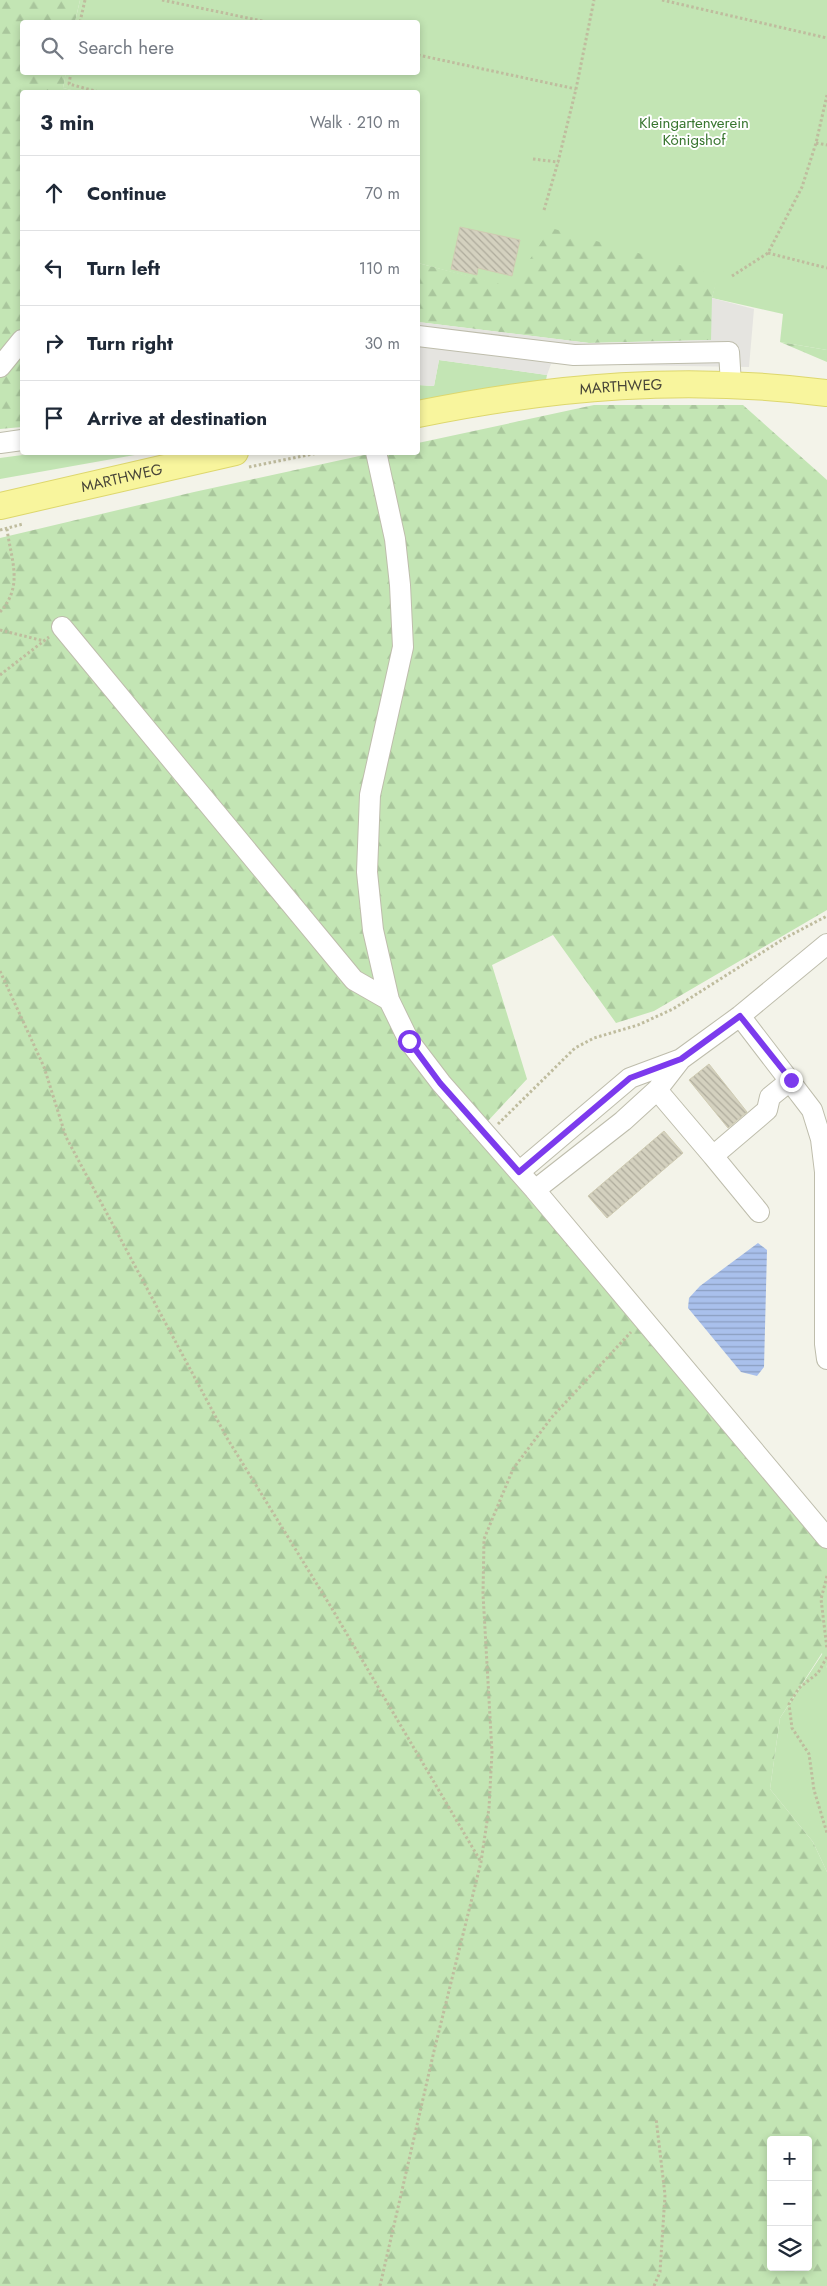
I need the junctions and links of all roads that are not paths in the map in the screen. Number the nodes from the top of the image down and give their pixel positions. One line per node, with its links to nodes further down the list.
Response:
1 (420, 336): 4 (street)
2 (20, 342): 3 (street)
3 (0, 367)
4 (731, 384): 5 (main road, MARTHWEG); 6 (main road, MARTHWEG)
5 (827, 393)
6 (420, 414)
7 (20, 440): 8 (street)
8 (0, 443)
9 (222, 455): 11 (main road, MARTHWEG)
10 (377, 455): 14 (street)
11 (2, 504)
12 (62, 627): 14 (street)
13 (827, 944): 15 (street)
14 (389, 1000): 20 (street)
15 (740, 1016): 16 (street); 17 (street)
16 (681, 1059): 18 (street); 20 (street)
17 (791, 1080): 19 (street); 23 (street)
18 (657, 1090): 19 (street); 21 (street)
19 (713, 1156): 22 (street)
20 (519, 1172): 21 (street)
21 (535, 1190): 24 (street)
22 (759, 1212)
23 (827, 1360)
24 (827, 1538)

